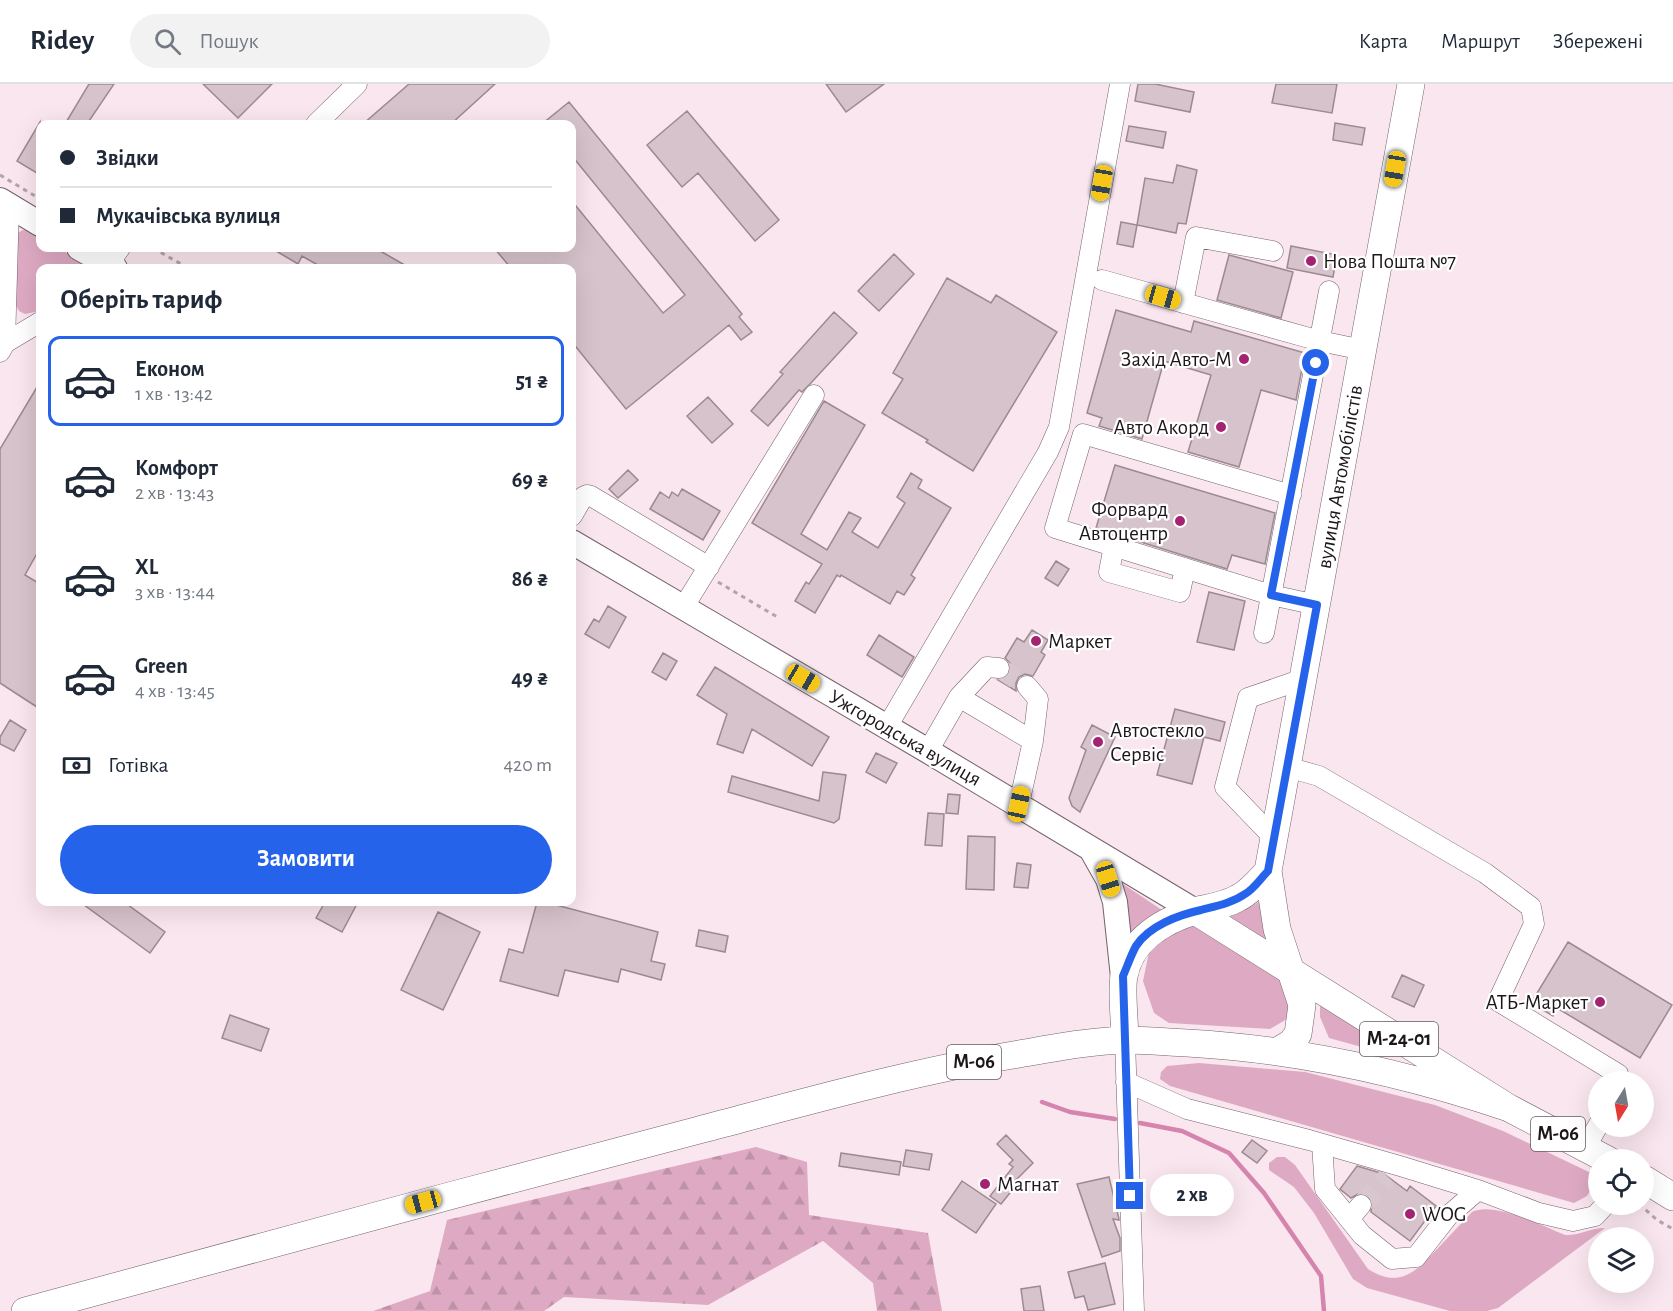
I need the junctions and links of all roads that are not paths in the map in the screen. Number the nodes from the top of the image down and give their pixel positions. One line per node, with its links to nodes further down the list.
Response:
1 (357, 84): 4 (street)
2 (1120, 84): 30 (street)
3 (1410, 84): 16 (highway, вулиця Автомобілістів)
4 (320, 120)
5 (5, 203): 6 (main road); 15 (street)
6 (36, 222)
7 (1273, 251): 12 (street)
8 (91, 252): 9 (main road)
9 (114, 260)
10 (1102, 280): 12 (street)
11 (1329, 291): 14 (street)
12 (1183, 303): 14 (street)
13 (36, 325): 15 (street)
14 (1320, 341): 16 (street); 18 (street)
15 (2, 347)
16 (1363, 350): 23 (highway, вулиця Автомобілістів)
17 (814, 396): 21 (street)
18 (1291, 495): 22 (street); 22 (street)
19 (576, 509): 21 (street)
20 (576, 544): 24 (main road, Ужгородська вулиця)
21 (709, 567): 24 (street)
22 (1271, 595): 23 (street); 25 (street)
23 (1317, 605): 27 (highway, вулиця Автомобілістів)
24 (683, 608): 30 (main road, Ужгородська вулиця)
25 (1264, 633)
26 (999, 668): 29 (street)
27 (1304, 679): 33 (highway, вулиця Автомобілістів); 35 (street)
28 (1027, 686): 31 (street)
29 (959, 697): 31 (street); 32 (street)
30 (887, 727): 32 (main road, Ужгородська вулиця)
31 (1033, 741): 34 (street)
32 (928, 750): 34 (main road, Ужгородська вулиця)
33 (1287, 767): 35 (highway, вулиця Автомобілістів); 43 (street)
34 (1019, 804): 36 (main road, Ужгородська вулиця)
35 (1274, 838): 37 (highway, вулиця Автомобілістів)
36 (1090, 846): 38 (main road, Ужгородська вулиця); 40 (main road)
37 (1268, 871): 38 (highway); 39 (highway, вулиця Автомобілістів)
38 (1195, 911): 39 (highway); 40 (highway)
39 (1289, 969): 42 (highway, вулиця Автомобілістів); 45 (highway, М-24-01)
40 (1123, 976): 41 (highway)
41 (1125, 1040): 42 (highway, М-06); 44 (street); 52 (highway, М-06)
42 (1278, 1051): 45 (highway, М-06)
43 (1613, 1071)
44 (1126, 1082): 46 (street); 53 (street)
45 (1509, 1108): 47 (highway, М-06)
46 (1322, 1144): 49 (street); 49 (street)
47 (1588, 1150)
48 (1654, 1185): 50 (highway)
49 (1479, 1190): 51 (street)
50 (1673, 1197)
51 (1596, 1215)
52 (25, 1311)
53 (1134, 1311)

